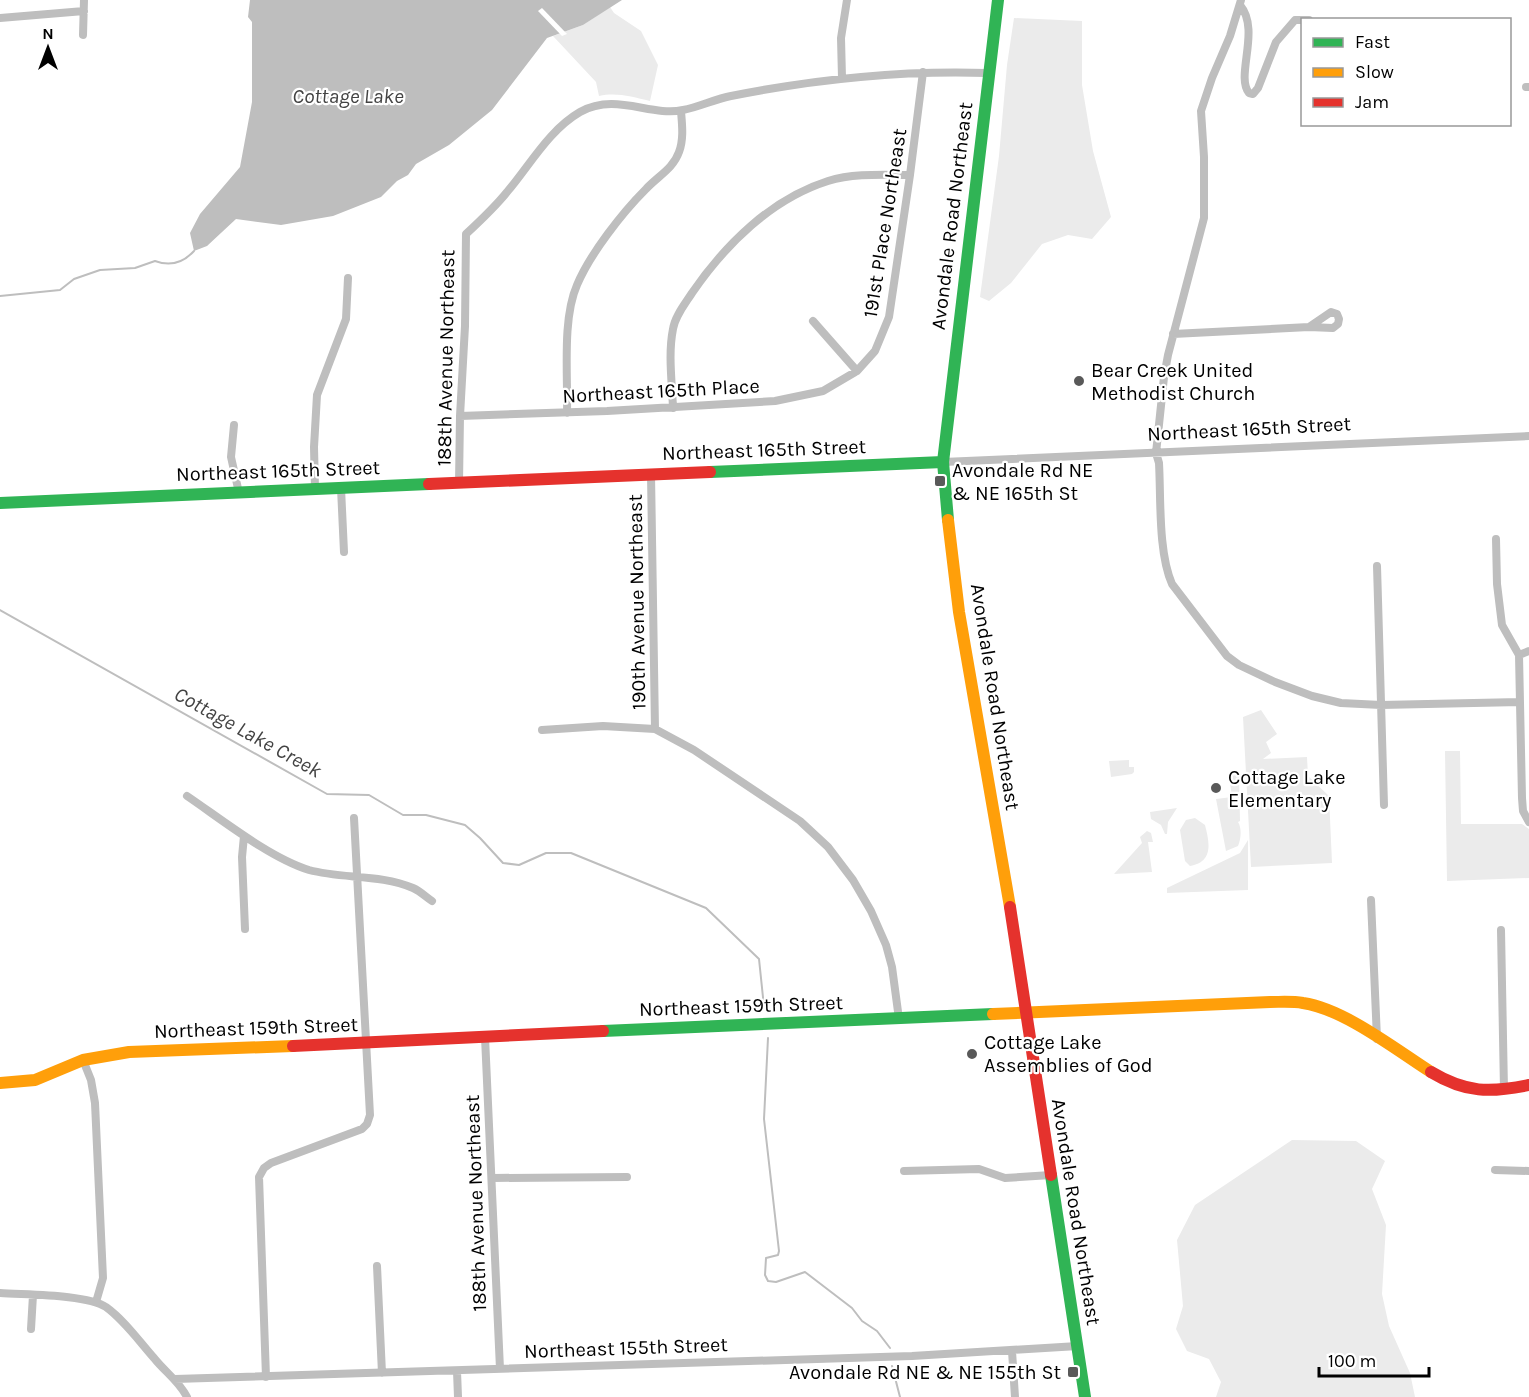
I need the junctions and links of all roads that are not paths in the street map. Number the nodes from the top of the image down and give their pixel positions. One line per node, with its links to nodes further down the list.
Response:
1 (84, 0): 5 (street)
2 (847, 0): 11 (street)
3 (998, 0): 10 (street, Avondale Road Northeast)
4 (1241, 3): 7 (street); 17 (street)
5 (84, 11): 6 (street); 8 (street)
6 (0, 18)
7 (1301, 20)
8 (83, 35)
9 (923, 72): 10 (street); 11 (street); 13 (street, 191st Place Northeast)
10 (988, 73): 25 (street, Avondale Road Northeast)
11 (842, 78): 12 (street)
12 (681, 111): 20 (street); 21 (street, 188th Avenue Northeast)
13 (910, 175): 18 (street, 191st Place Northeast); 19 (street)
14 (348, 278): 29 (street)
15 (813, 321): 18 (street)
16 (1309, 327): 17 (street)
17 (1173, 334): 24 (street)
18 (857, 371): 19 (street, Northeast 165th Place)
19 (673, 408): 20 (street, Northeast 165th Place)
20 (567, 413): 21 (street, Northeast 165th Place)
21 (460, 416): 27 (street, 188th Avenue Northeast)
22 (234, 424): 30 (street)
23 (1529, 436): 24 (street, Northeast 165th Street)
24 (1156, 453): 25 (street, Northeast 165th Street); 38 (street)
25 (943, 462): 26 (street, Northeast 165th Street); 51 (street, Avondale Road Northeast)
26 (651, 474): 27 (street, Northeast 165th Street); 39 (street, 190th Avenue Northeast)
27 (459, 483): 28 (street, Northeast 165th Street)
28 (341, 488): 29 (street, Northeast 165th Street); 33 (street)
29 (315, 489): 30 (street, Northeast 165th Street)
30 (239, 492): 31 (street, Northeast 165th Street)
31 (0, 502)
32 (1496, 539): 36 (street)
33 (344, 552)
34 (1377, 566): 38 (street)
35 (1529, 651): 36 (street)
36 (1519, 655): 37 (street)
37 (1520, 702): 38 (street); 44 (street)
38 (1381, 705): 42 (street)
39 (655, 729): 40 (street); 52 (street)
40 (542, 730)
41 (187, 796): 45 (street)
42 (1384, 805)
43 (354, 818): 46 (street)
44 (1529, 822)
45 (244, 836): 46 (street); 49 (street)
46 (357, 876): 48 (street); 55 (street)
47 (1371, 900): 54 (street)
48 (432, 901)
49 (245, 929)
50 (1501, 930): 59 (street)
51 (1027, 1013): 52 (street, Northeast 159th Street); 54 (street, Northeast 159th Street); 63 (street, Avondale Road Northeast)
52 (899, 1019): 53 (street, Northeast 159th Street)
53 (485, 1036): 55 (street, Northeast 159th Street); 65 (street, 188th Avenue Northeast)
54 (1377, 1039): 59 (street, Northeast 159th Street)
55 (366, 1043): 56 (street, Northeast 159th Street); 76 (street)
56 (83, 1060): 57 (street, Northeast 159th Street); 69 (street)
57 (0, 1083)
58 (1529, 1085): 59 (street)
59 (1503, 1090)
60 (1495, 1170): 62 (street)
61 (904, 1171): 63 (street)
62 (1529, 1171)
63 (1051, 1175): 71 (street, Avondale Road Northeast)
64 (627, 1177): 65 (street)
65 (493, 1178): 73 (street, 188th Avenue Northeast)
66 (377, 1266): 75 (street)
67 (0, 1293): 68 (street)
68 (33, 1295): 69 (street); 70 (street)
69 (100, 1304): 77 (street)
70 (31, 1329)
71 (1078, 1346): 72 (street, Northeast 155th Street); 81 (street, Avondale Road Northeast)
72 (1012, 1351): 73 (street, Northeast 155th Street); 80 (street)
73 (500, 1369): 74 (street, Northeast 155th Street)
74 (457, 1371): 75 (street, Northeast 155th Street); 79 (street)
75 (382, 1373): 76 (street, Northeast 155th Street)
76 (266, 1377): 77 (street, Northeast 155th Street)
77 (175, 1379): 78 (street)
78 (187, 1397)
79 (458, 1397)
80 (1015, 1397)
81 (1085, 1397)

